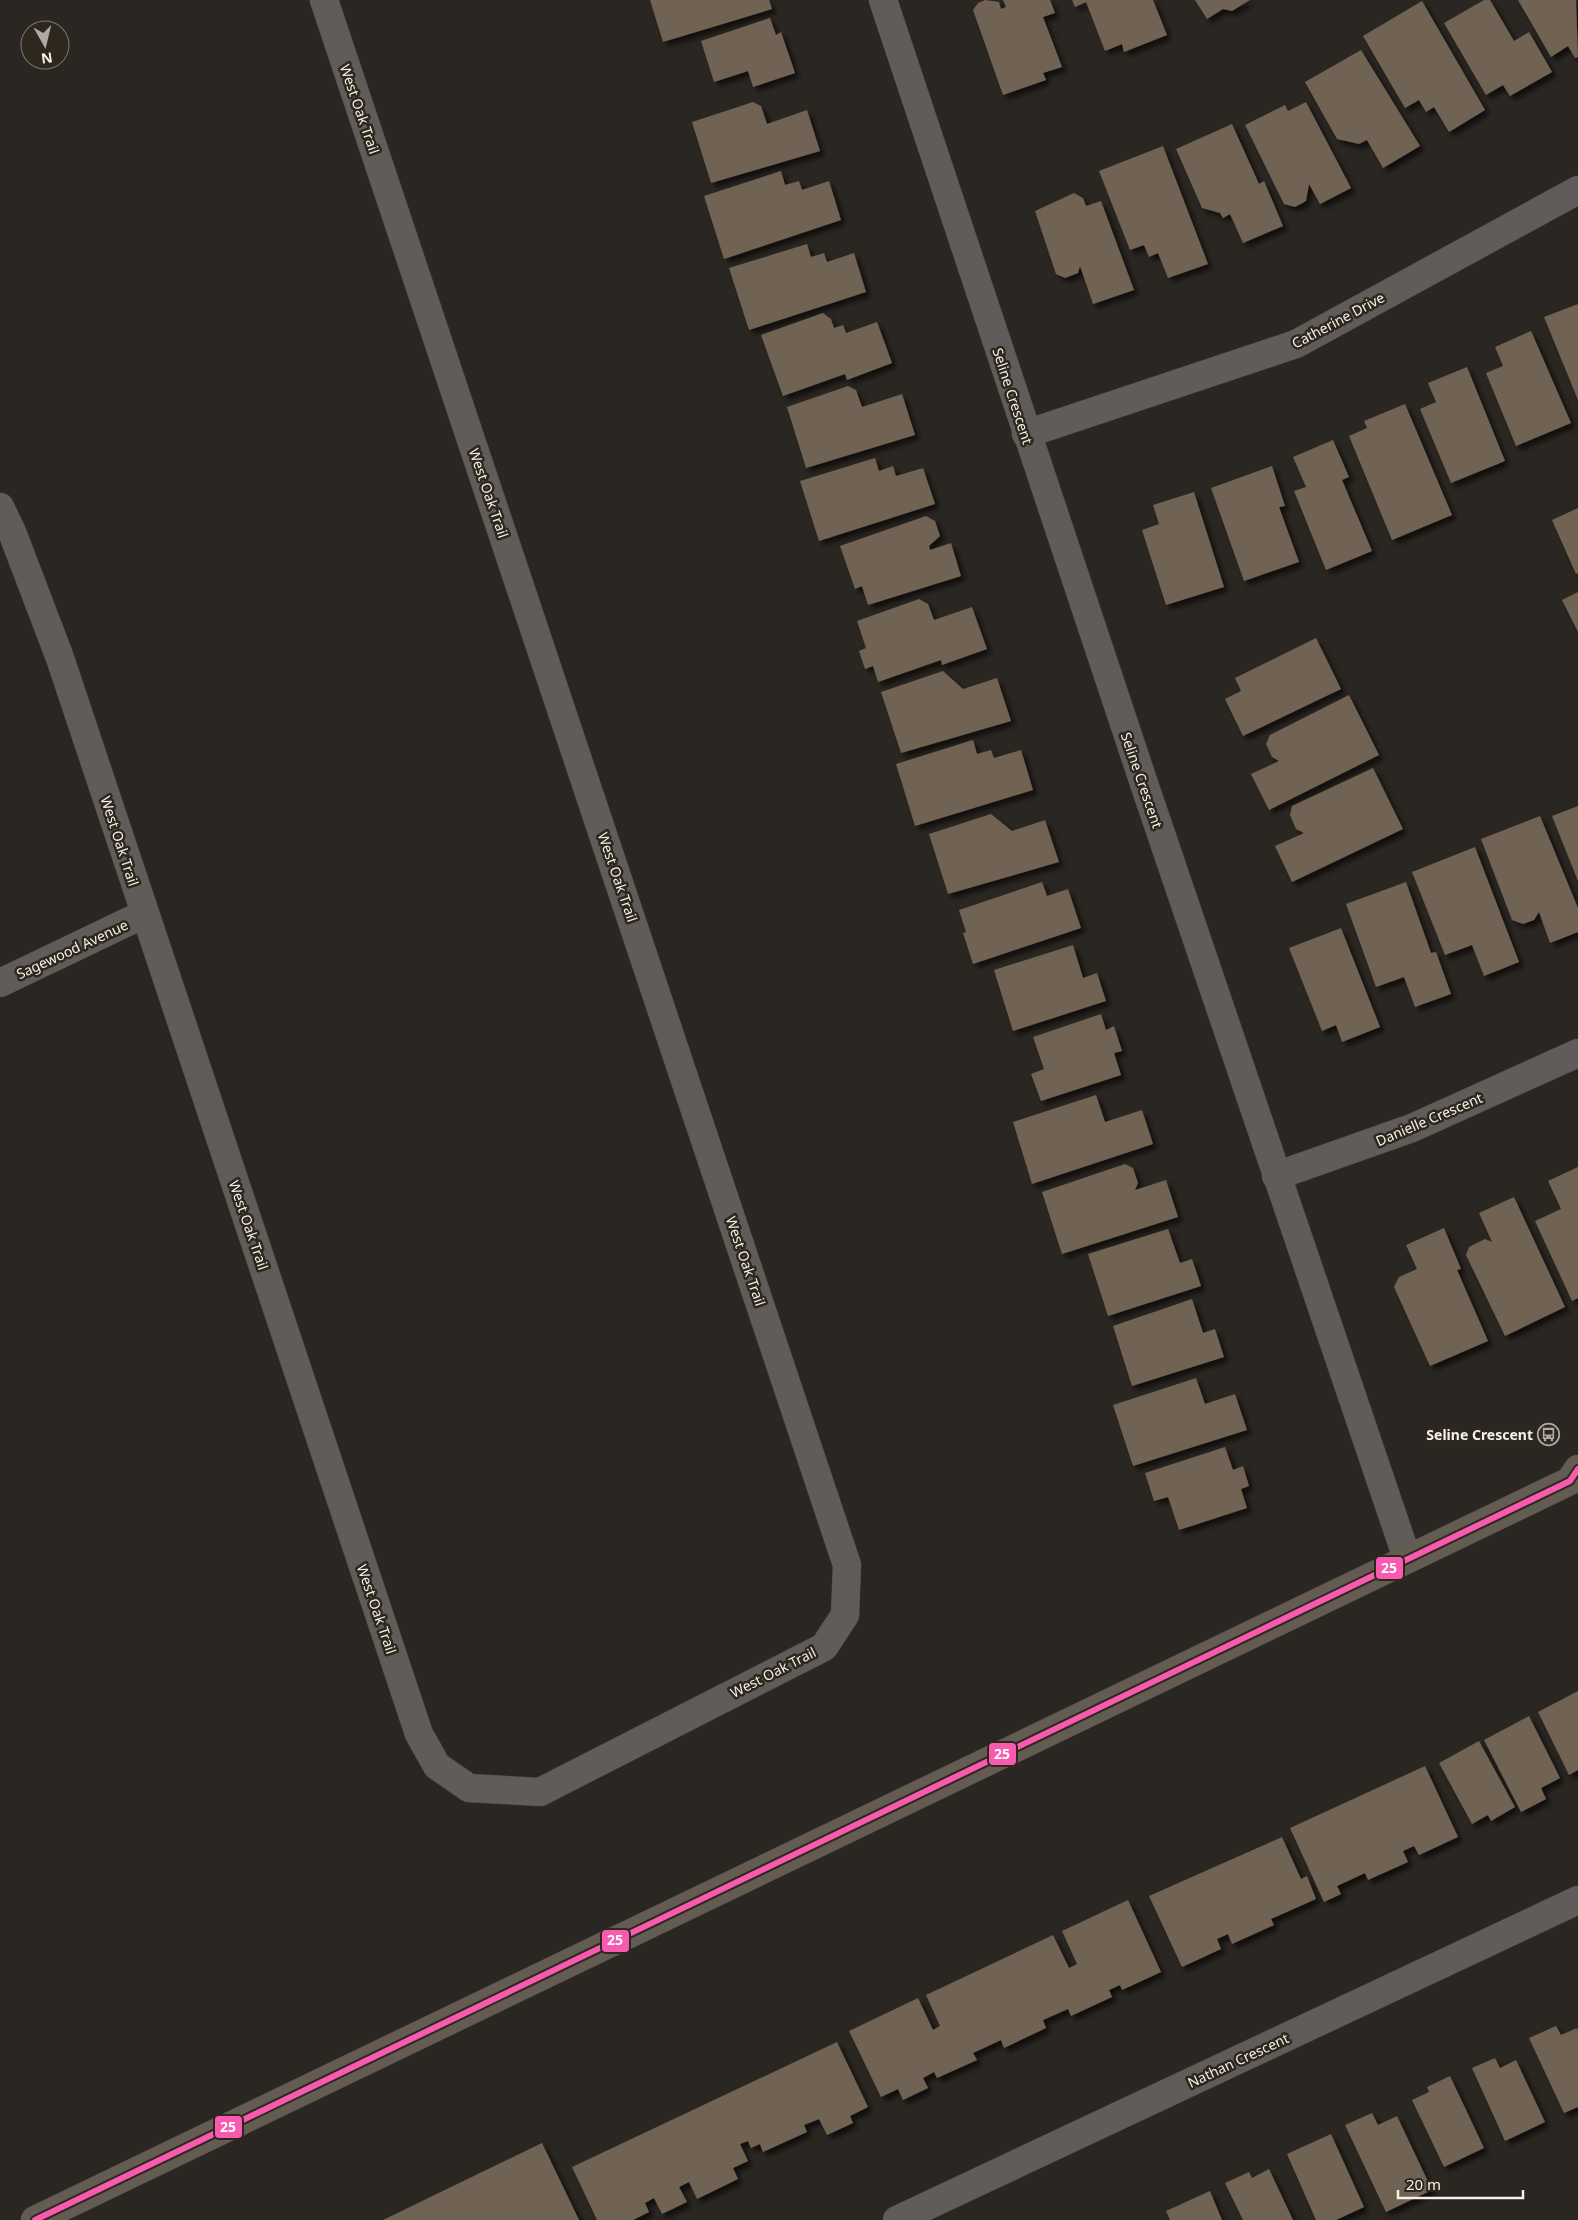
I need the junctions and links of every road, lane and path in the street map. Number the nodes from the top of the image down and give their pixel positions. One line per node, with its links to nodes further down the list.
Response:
1 (324, 0): 6 (street, West Oak Trail)
2 (883, 0): 4 (street, Seline Crescent)
3 (1578, 190): 4 (street, Catherine Drive)
4 (1026, 434): 9 (street, Seline Crescent)
5 (0, 507): 6 (street, West Oak Trail)
6 (144, 914): 7 (street, Sagewood Avenue)
7 (0, 983)
8 (1578, 1053): 9 (street, Danielle Crescent)
9 (1276, 1176): 11 (street, Seline Crescent)
10 (1575, 1477): 11 (main road)
11 (1408, 1558): 13 (main road)
12 (1578, 1900): 14 (street, Nathan Crescent)
13 (35, 2220)
14 (897, 2220)

